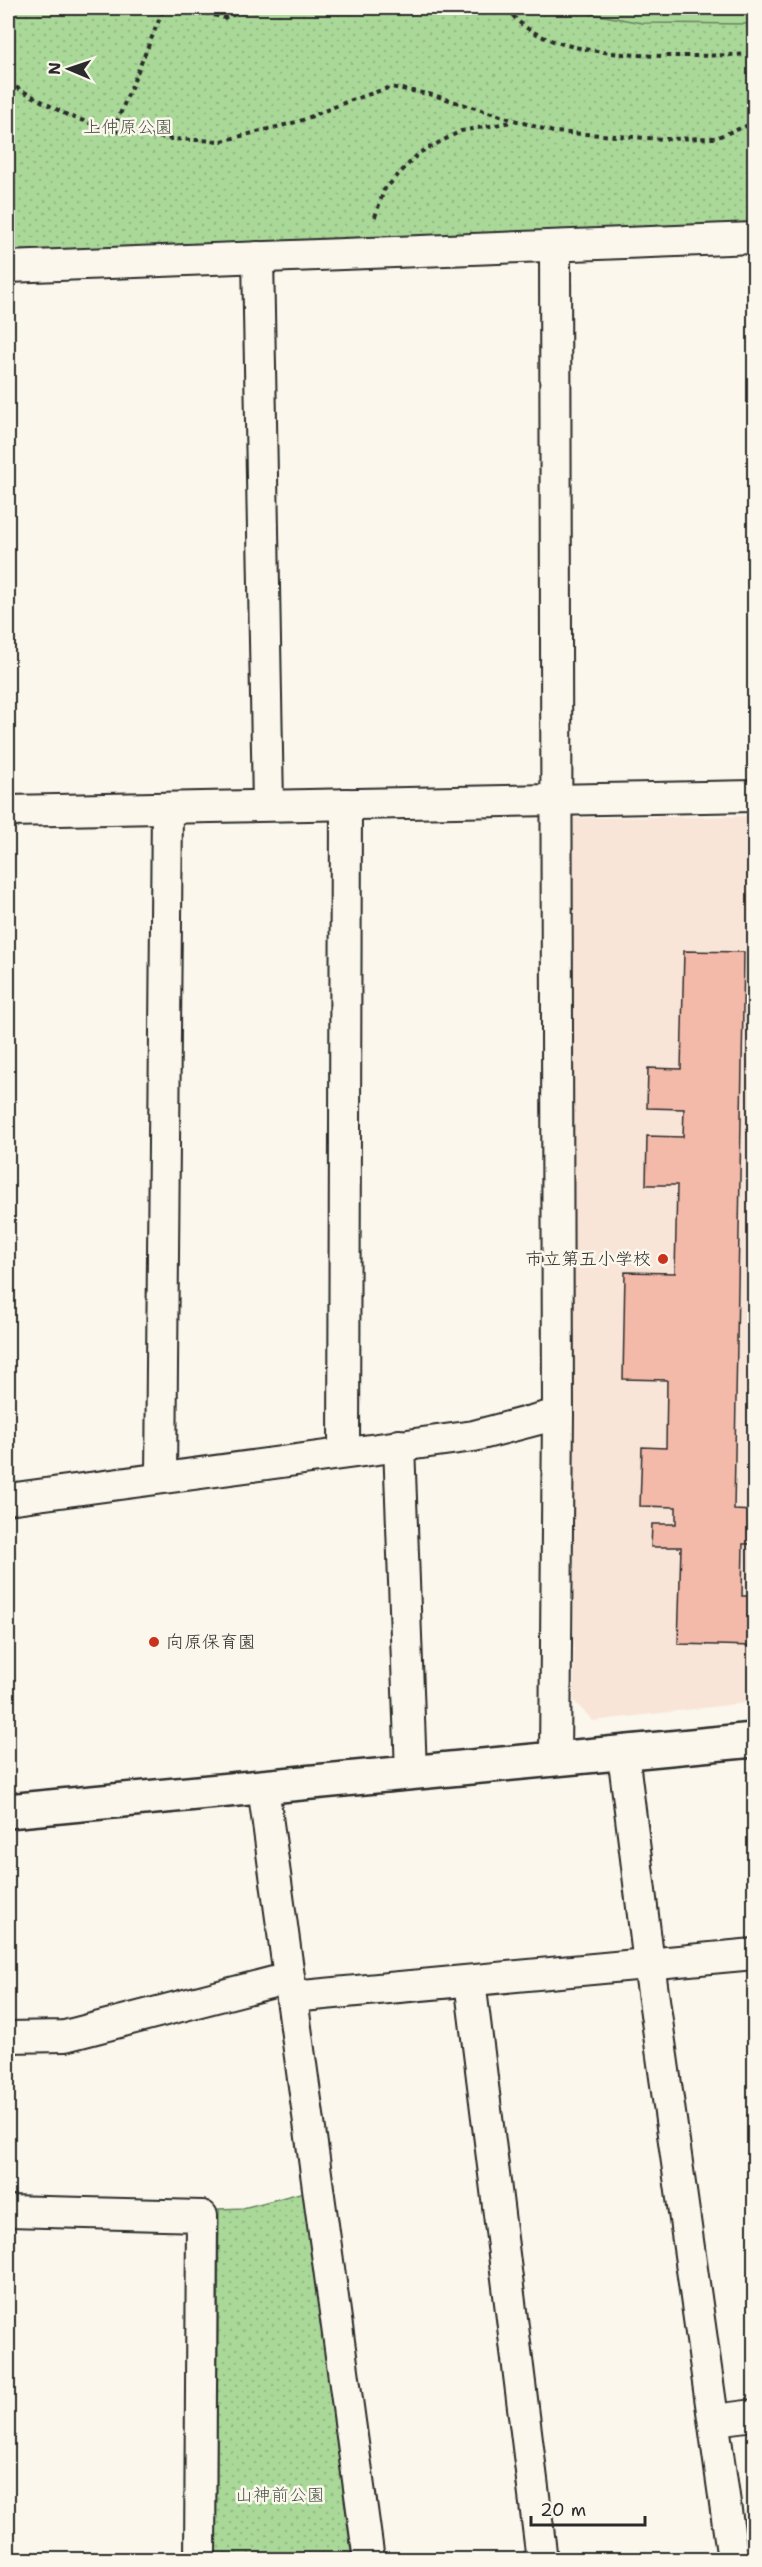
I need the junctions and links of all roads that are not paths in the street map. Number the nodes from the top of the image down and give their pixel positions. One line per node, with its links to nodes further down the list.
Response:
1 (754, 238): 2 (street)
2 (555, 246): 3 (street); 6 (street)
3 (258, 257): 4 (street); 8 (street)
4 (8, 267)
5 (754, 796): 6 (street)
6 (556, 800): 7 (street); 11 (street)
7 (346, 804): 8 (street); 13 (street)
8 (268, 805): 9 (street)
9 (167, 808): 10 (street); 14 (street)
10 (8, 811)
11 (558, 1414): 12 (street); 18 (street)
12 (399, 1445): 13 (street); 19 (street)
13 (344, 1452): 14 (street)
14 (160, 1477): 15 (street)
15 (8, 1499)
16 (754, 1740): 17 (street)
17 (623, 1753): 18 (street); 23 (street)
18 (555, 1758): 19 (street)
19 (411, 1772): 20 (street)
20 (263, 1787): 21 (street); 25 (street)
21 (8, 1811)
22 (754, 1954): 23 (street)
23 (649, 1964): 24 (street); 29 (street)
24 (470, 1981): 25 (street); 32 (street)
25 (290, 1988): 26 (street); 31 (street)
26 (8, 2037)
27 (8, 2211): 30 (street)
28 (754, 2415): 29 (street)
29 (715, 2420): 33 (street)
30 (200, 2559)
31 (369, 2559)
32 (542, 2559)
33 (733, 2559)

